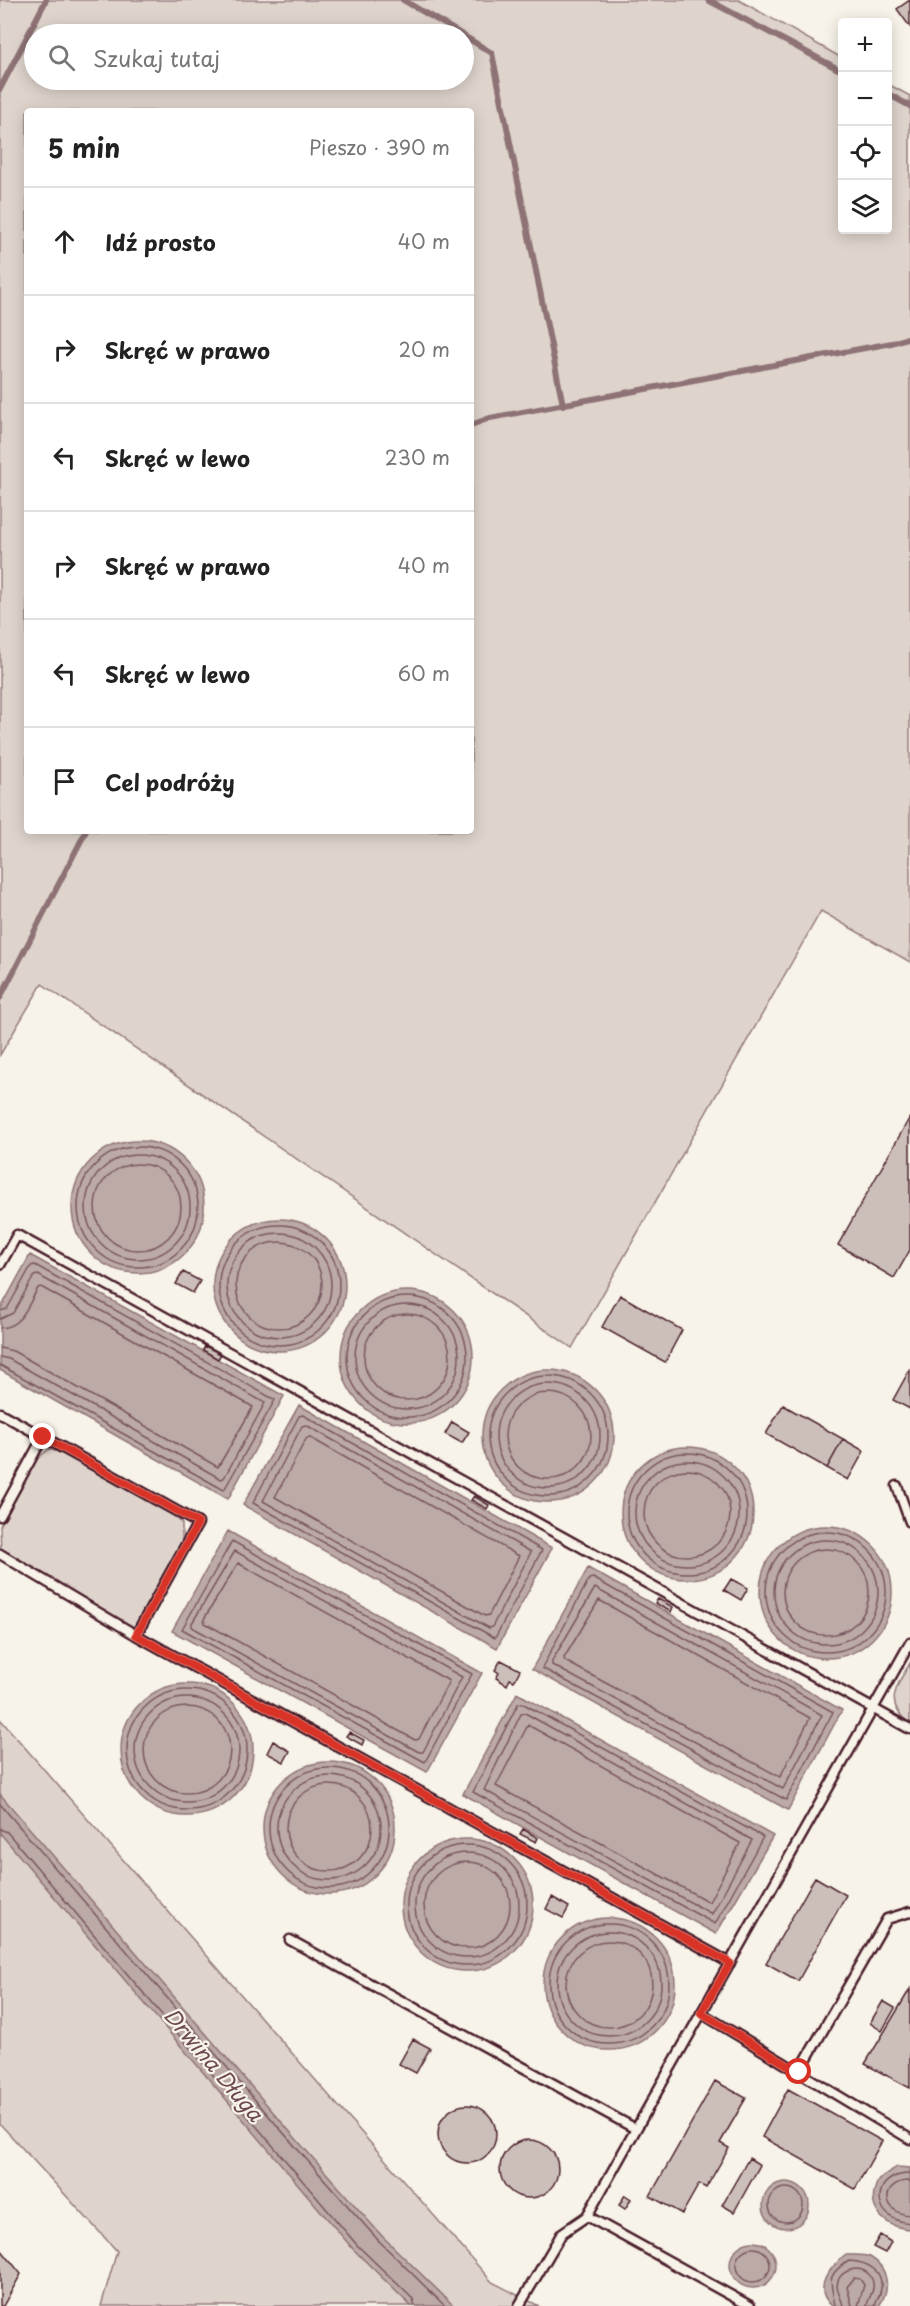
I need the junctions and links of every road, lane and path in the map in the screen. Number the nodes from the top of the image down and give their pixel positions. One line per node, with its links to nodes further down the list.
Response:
1 (0, 1265): 10 (lane)
2 (0, 1413): 3 (lane)
3 (43, 1437): 5 (lane); 8 (lane)
4 (897, 1486): 6 (lane)
5 (0, 1516)
6 (910, 1522)
7 (0, 1554): 8 (lane)
8 (136, 1635): 14 (lane)
9 (910, 1643): 10 (lane)
10 (873, 1709): 11 (lane); 14 (lane)
11 (910, 1729)
12 (910, 1912): 16 (lane)
13 (290, 1940): 17 (lane)
14 (730, 1963): 15 (lane)
15 (701, 2013): 16 (lane); 17 (lane)
16 (799, 2072): 18 (lane)
17 (636, 2129): 19 (lane)
18 (910, 2139)
19 (587, 2216): 20 (lane); 21 (lane)
20 (519, 2306)
21 (750, 2306)

